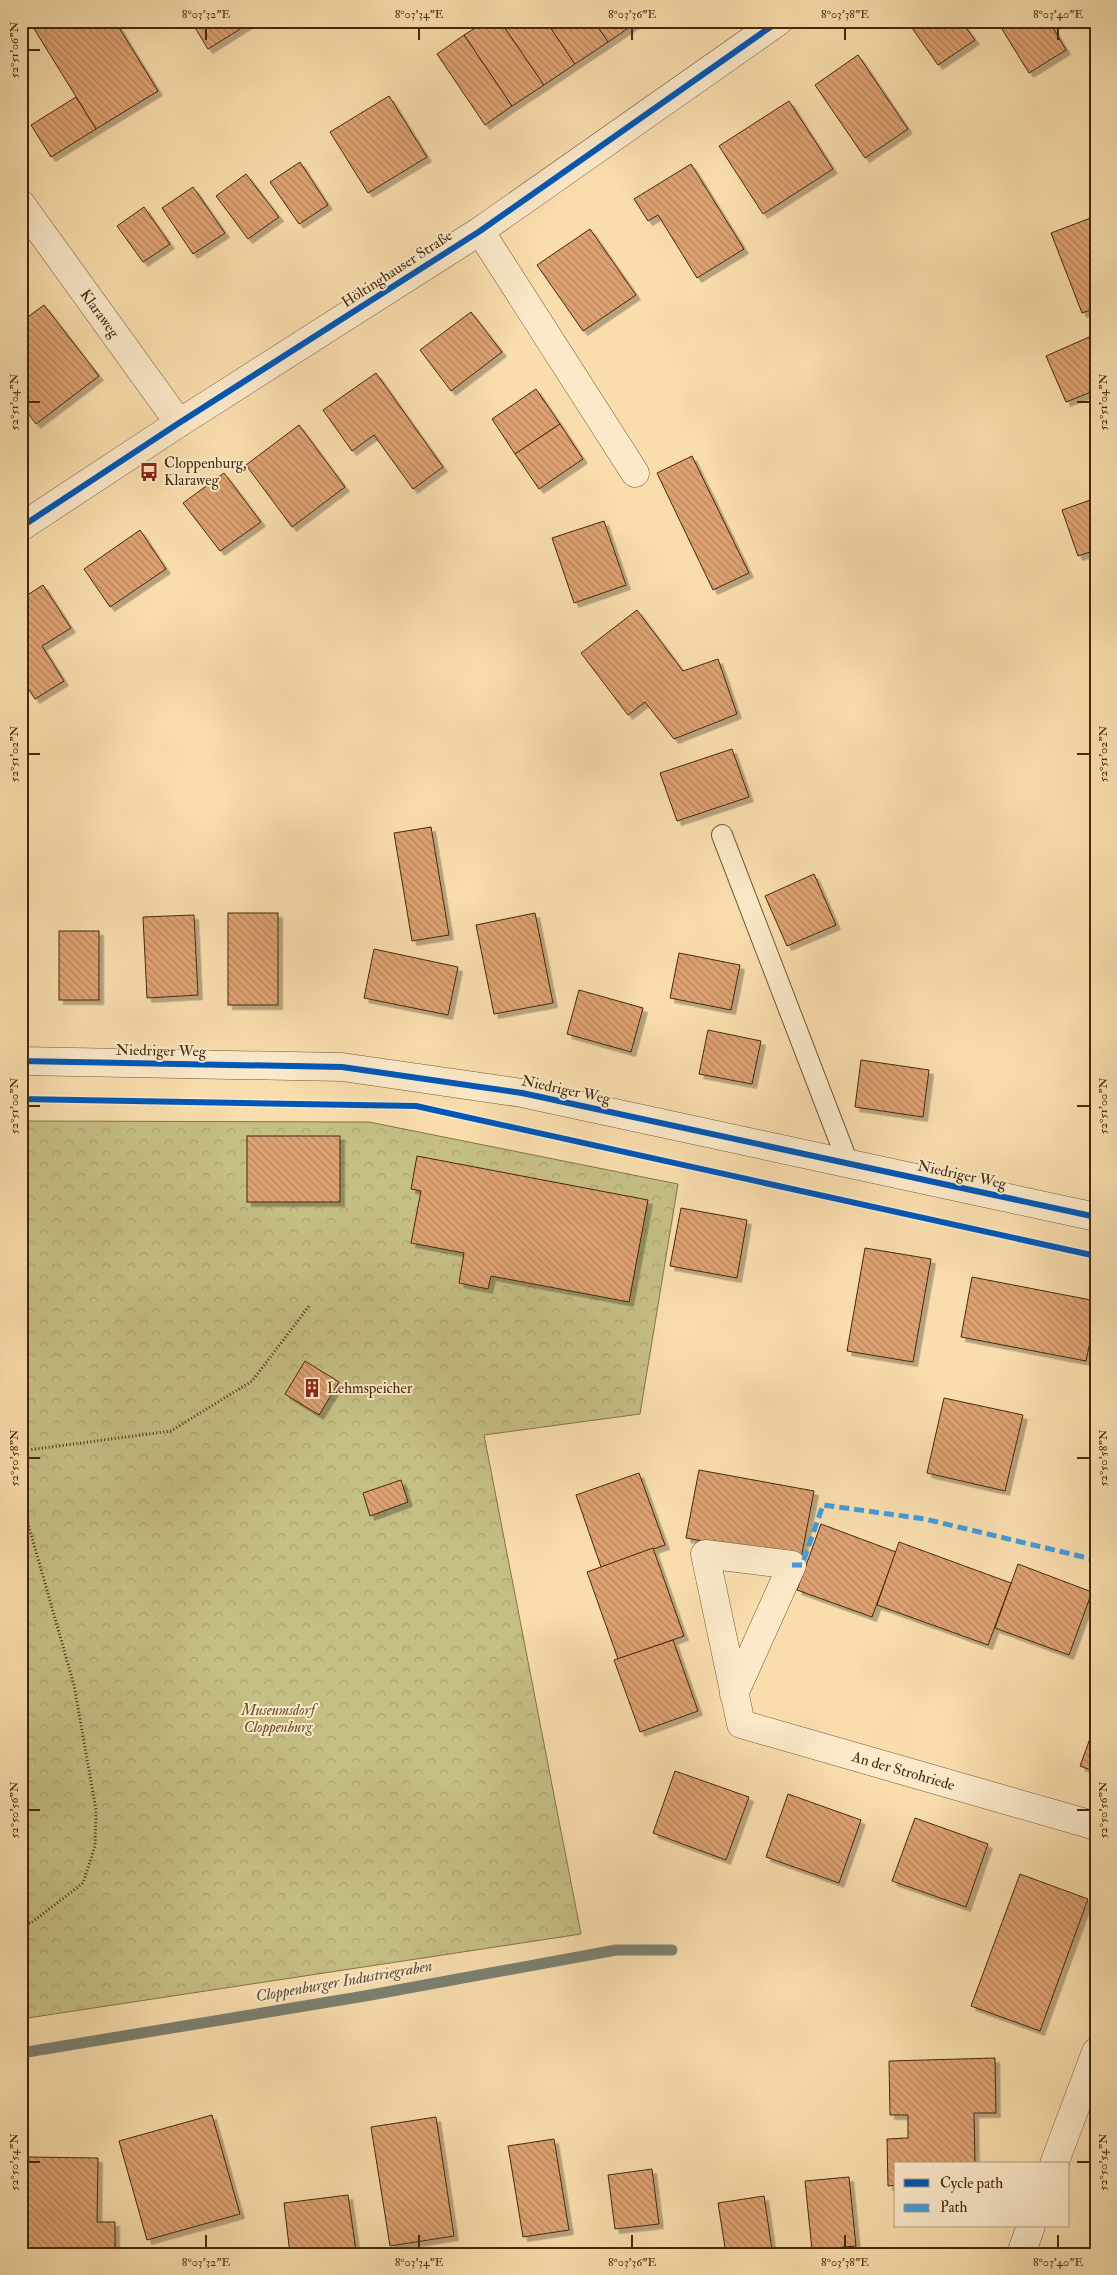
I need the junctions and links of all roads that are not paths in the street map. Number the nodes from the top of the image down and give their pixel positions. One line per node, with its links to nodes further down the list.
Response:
1 (779, 21): 3 (street, Höltinghauser Straße)
2 (21, 204): 4 (street, Klaraweg)
3 (480, 231): 4 (street, Höltinghauser Straße); 5 (street)
4 (179, 423): 6 (street, Höltinghauser Straße)
5 (635, 473)
6 (21, 527)
7 (722, 835): 9 (lane)
8 (21, 1061): 9 (street, Niedriger Weg)
9 (848, 1163): 10 (street, Niedriger Weg)
10 (1096, 1217)
11 (734, 1694): 11 (street, An der Strohriede); 12 (street, An der Strohriede)
12 (1096, 1826)
13 (1096, 2052): 14 (street)
14 (1055, 2162)
15 (1030, 2228): 16 (street)
16 (1021, 2254)

